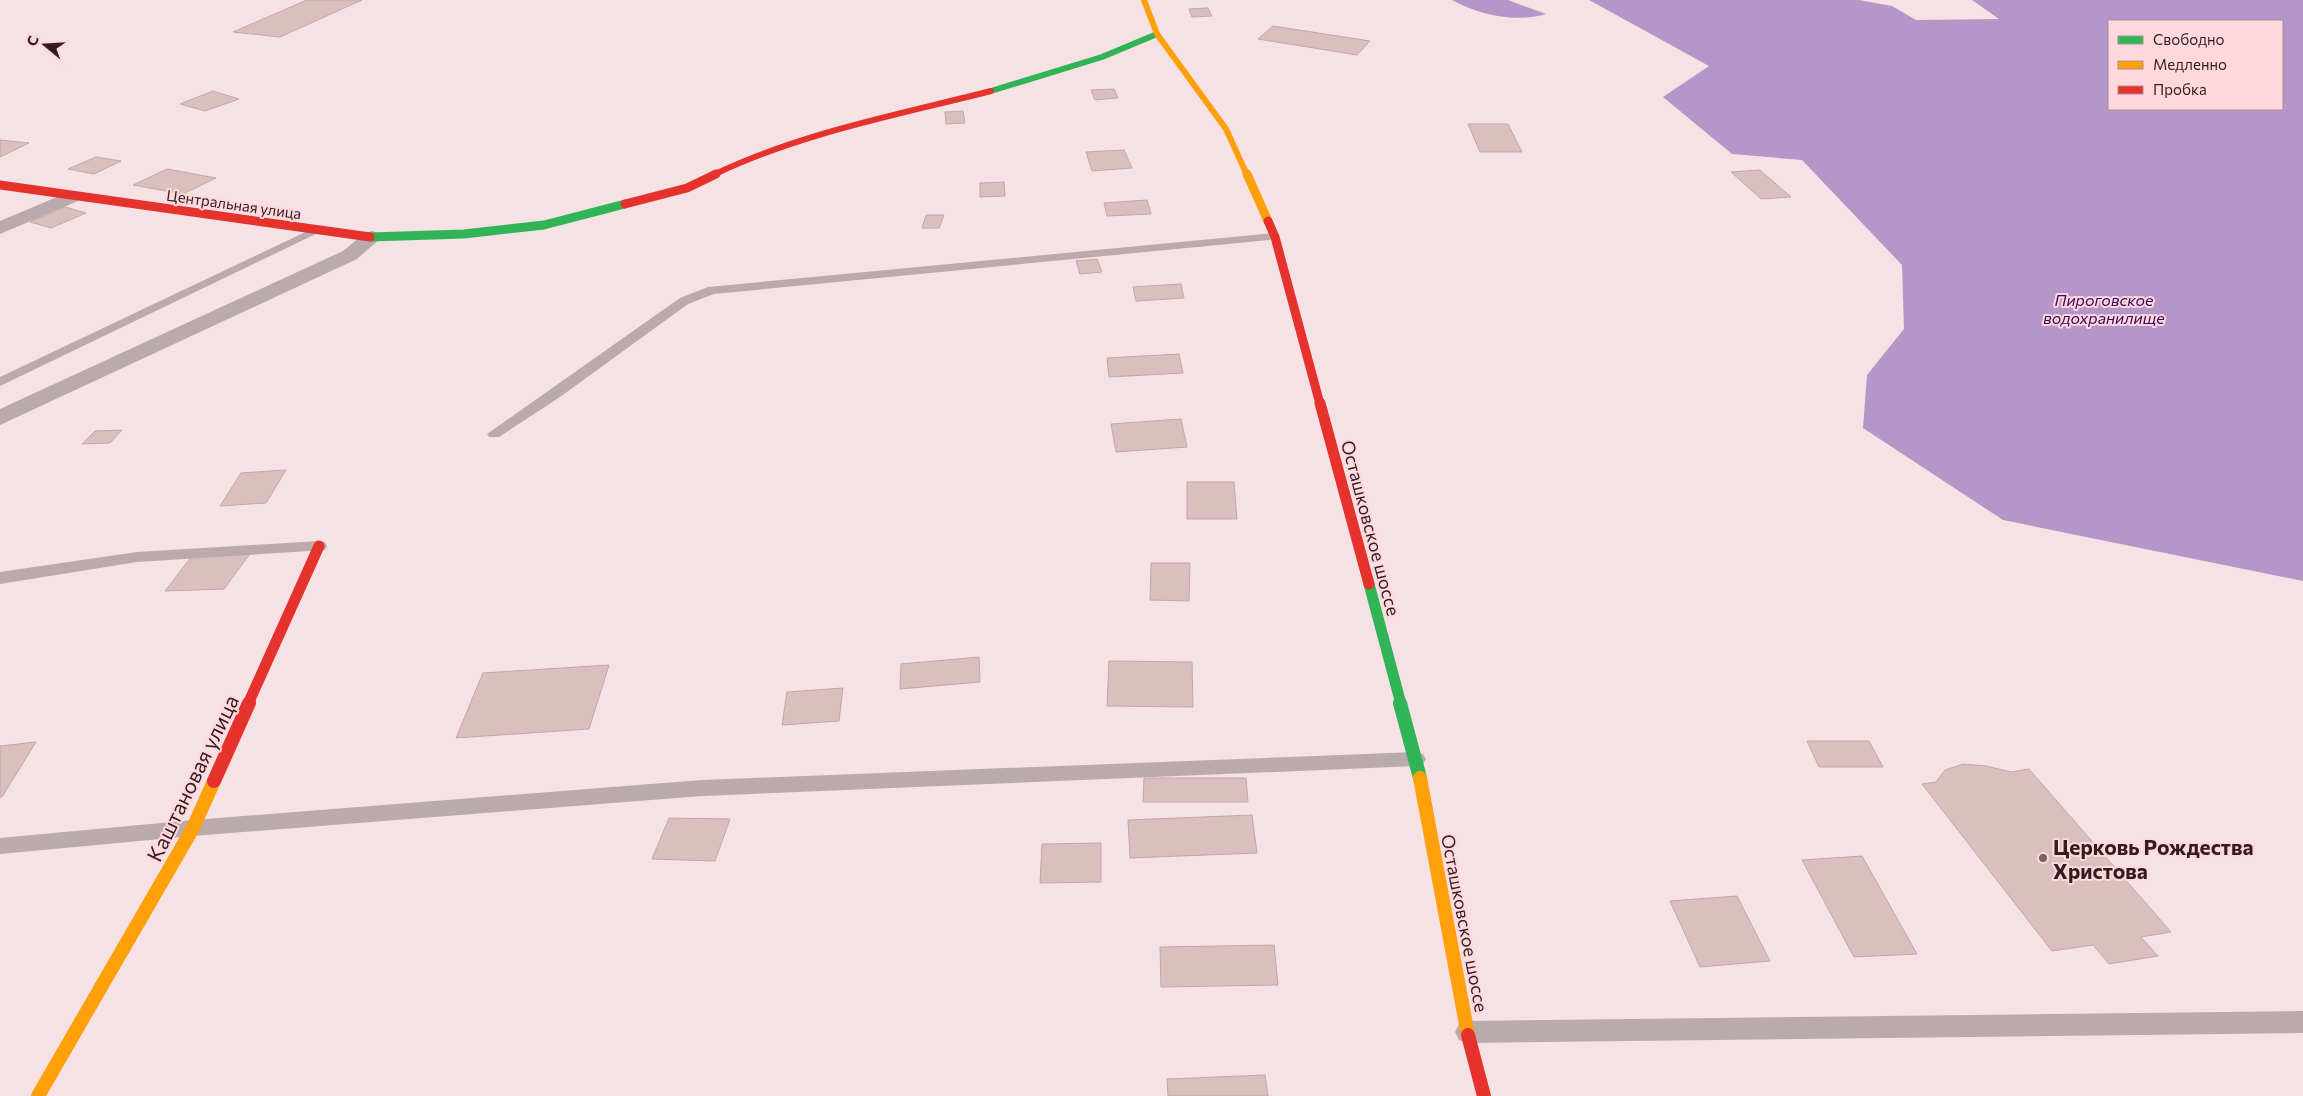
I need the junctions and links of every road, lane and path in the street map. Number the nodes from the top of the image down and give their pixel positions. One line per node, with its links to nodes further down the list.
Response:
1 (1144, 0): 2 (street, Осташковское шоссе)
2 (1157, 34): 7 (street, Центральная улица); 8 (street, Осташковское шоссе)
3 (0, 186): 4 (street, Центральная улица)
4 (72, 197): 5 (street); 6 (street, Центральная улица)
5 (0, 228)
6 (316, 230): 7 (street, Центральная улица); 9 (lane)
7 (372, 237): 10 (street)
8 (1275, 237): 11 (lane); 14 (street, Осташковское шоссе)
9 (0, 382)
10 (0, 418)
11 (494, 434)
12 (319, 546): 13 (lane); 15 (street, Каштановая улица)
13 (0, 578)
14 (1416, 758): 15 (lane); 18 (street, Осташковское шоссе)
15 (193, 828): 16 (lane); 19 (street, Каштановая улица)
16 (0, 846)
17 (2303, 1022): 18 (lane)
18 (1467, 1032): 20 (street, Осташковское шоссе)
19 (38, 1096)
20 (1484, 1096)

